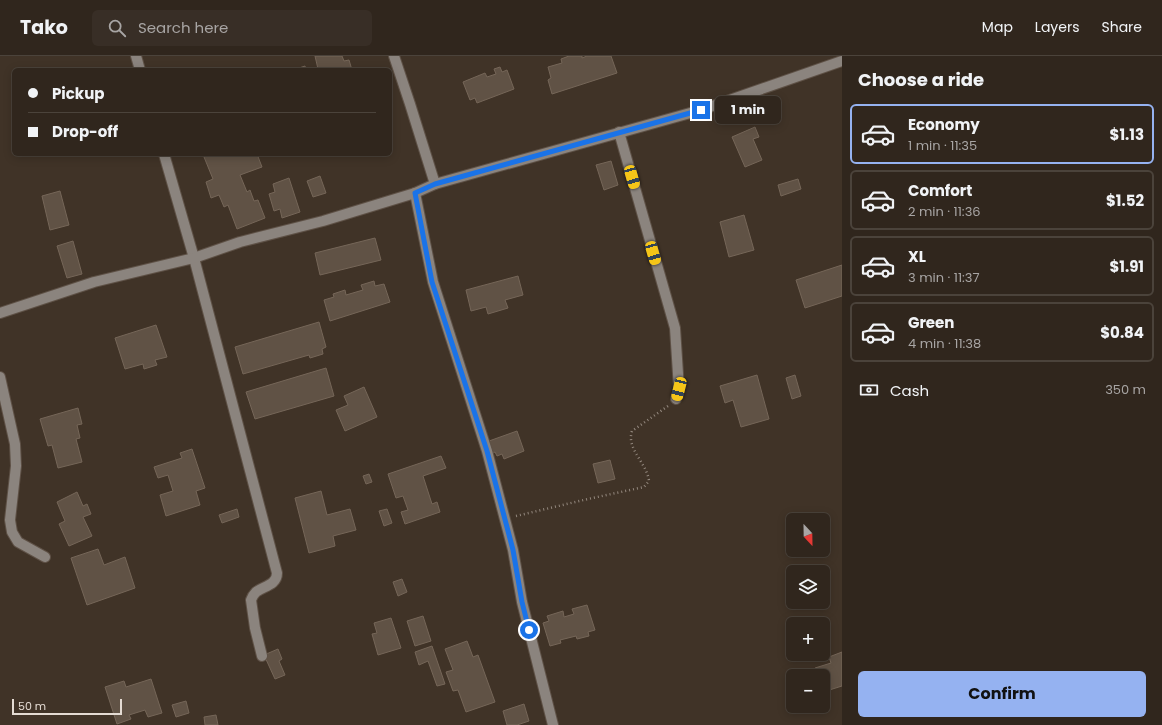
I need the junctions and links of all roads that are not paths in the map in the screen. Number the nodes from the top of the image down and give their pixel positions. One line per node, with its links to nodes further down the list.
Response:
1 (136, 56): 4 (street)
2 (394, 56): 7 (street)
3 (842, 60): 5 (street)
4 (139, 68)
5 (619, 132): 7 (street); 12 (street)
6 (165, 156): 9 (street)
7 (435, 184): 8 (street)
8 (415, 193): 9 (street); 15 (street)
9 (194, 258): 10 (street); 14 (street)
10 (0, 313)
11 (0, 377): 13 (street)
12 (676, 399)
13 (45, 557)
14 (262, 656)
15 (553, 725)

